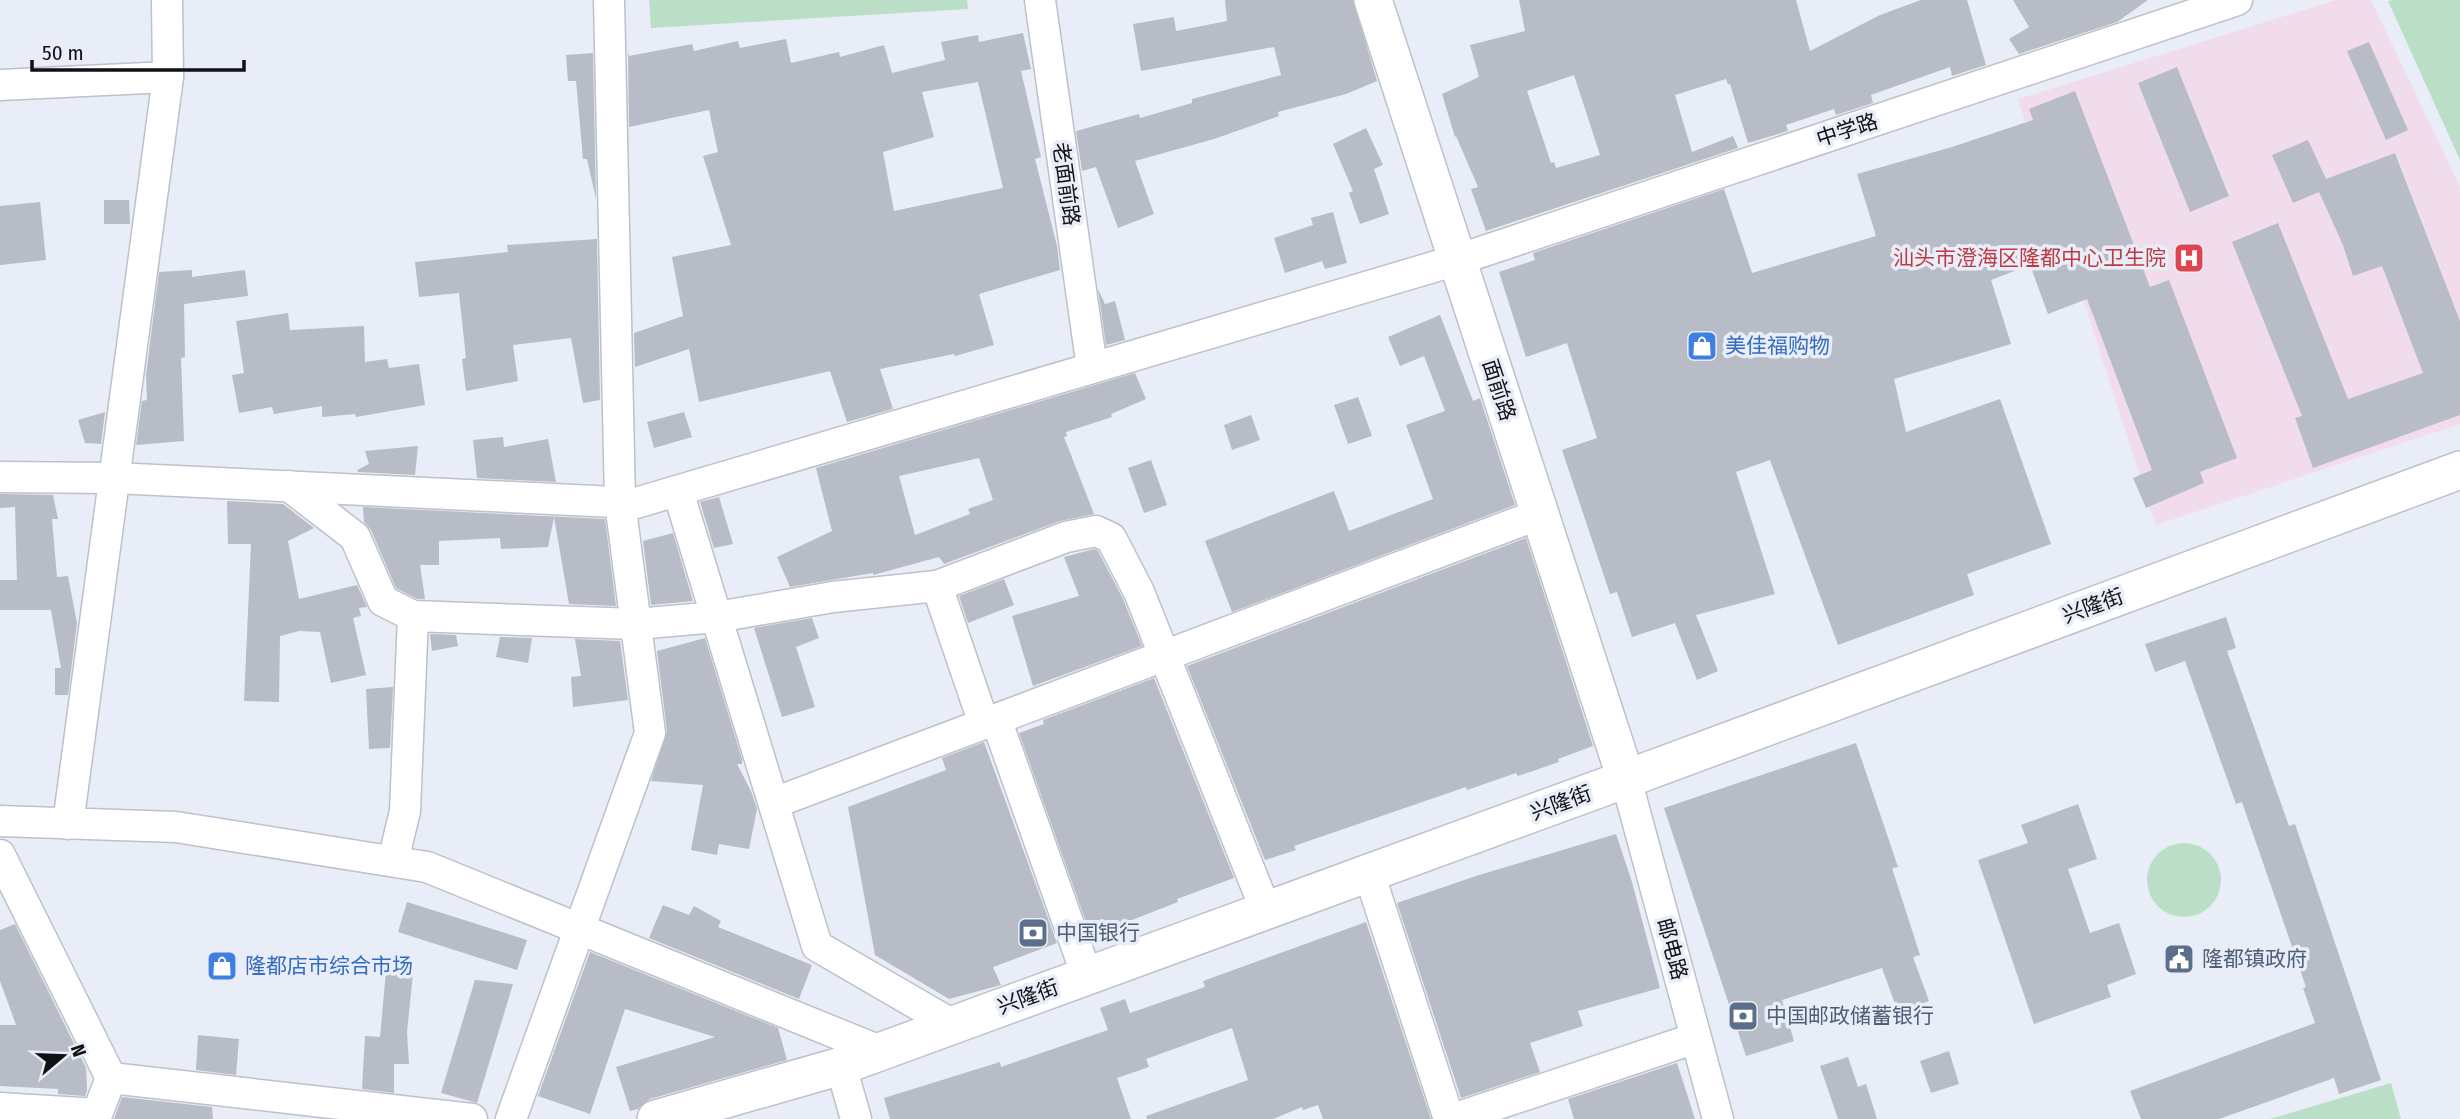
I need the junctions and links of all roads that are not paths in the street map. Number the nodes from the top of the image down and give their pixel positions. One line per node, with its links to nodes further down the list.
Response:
1 (167, 0): 6 (street)
2 (609, 0): 15 (street)
3 (1040, 0): 9 (street, 老面前路)
4 (1373, 0): 8 (street, 面前路)
5 (2237, 0): 8 (street, 中学路)
6 (168, 77): 7 (street); 12 (street)
7 (0, 85)
8 (1457, 260): 9 (street, 中学路); 16 (street, 面前路)
9 (1092, 368): 14 (street, 中学路)
10 (2460, 470): 23 (street, 兴隆街)
11 (0, 477): 12 (street, 中学路)
12 (114, 478): 13 (street, 中学路); 26 (street)
13 (289, 486): 15 (street, 中学路); 18 (street)
14 (678, 491): 15 (street, 中学路); 19 (street)
15 (620, 502): 20 (street)
16 (1540, 514): 21 (street); 23 (street, 面前路)
17 (937, 586): 19 (street); 21 (street); 22 (street)
18 (412, 616): 20 (street); 28 (street)
19 (717, 617): 20 (street); 24 (street)
20 (636, 624): 31 (street)
21 (1164, 656): 22 (street); 30 (street)
22 (990, 721): 24 (street); 32 (street)
23 (1626, 779): 29 (street, 兴隆街); 34 (street, 邮电路)
24 (774, 803): 33 (street)
25 (0, 821): 26 (street)
26 (68, 824): 28 (street)
27 (0, 855): 37 (street)
28 (393, 861): 31 (street)
29 (1369, 873): 30 (street, 兴隆街); 44 (street)
30 (1266, 911): 32 (street, 兴隆街)
31 (579, 928): 35 (street); 41 (street)
32 (1087, 976): 33 (street, 兴隆街)
33 (953, 1025): 35 (street, 兴隆街)
34 (1696, 1038): 44 (street); 45 (street, 邮电路)
35 (880, 1051): 36 (street, 兴隆街)
36 (841, 1066): 42 (street, 兴隆街); 43 (street)
37 (111, 1079): 39 (street); 40 (street)
38 (0, 1108): 39 (street)
39 (97, 1117)
40 (472, 1119)
41 (511, 1119)
42 (656, 1119)
43 (856, 1119)
44 (1451, 1119)
45 (1718, 1119)

